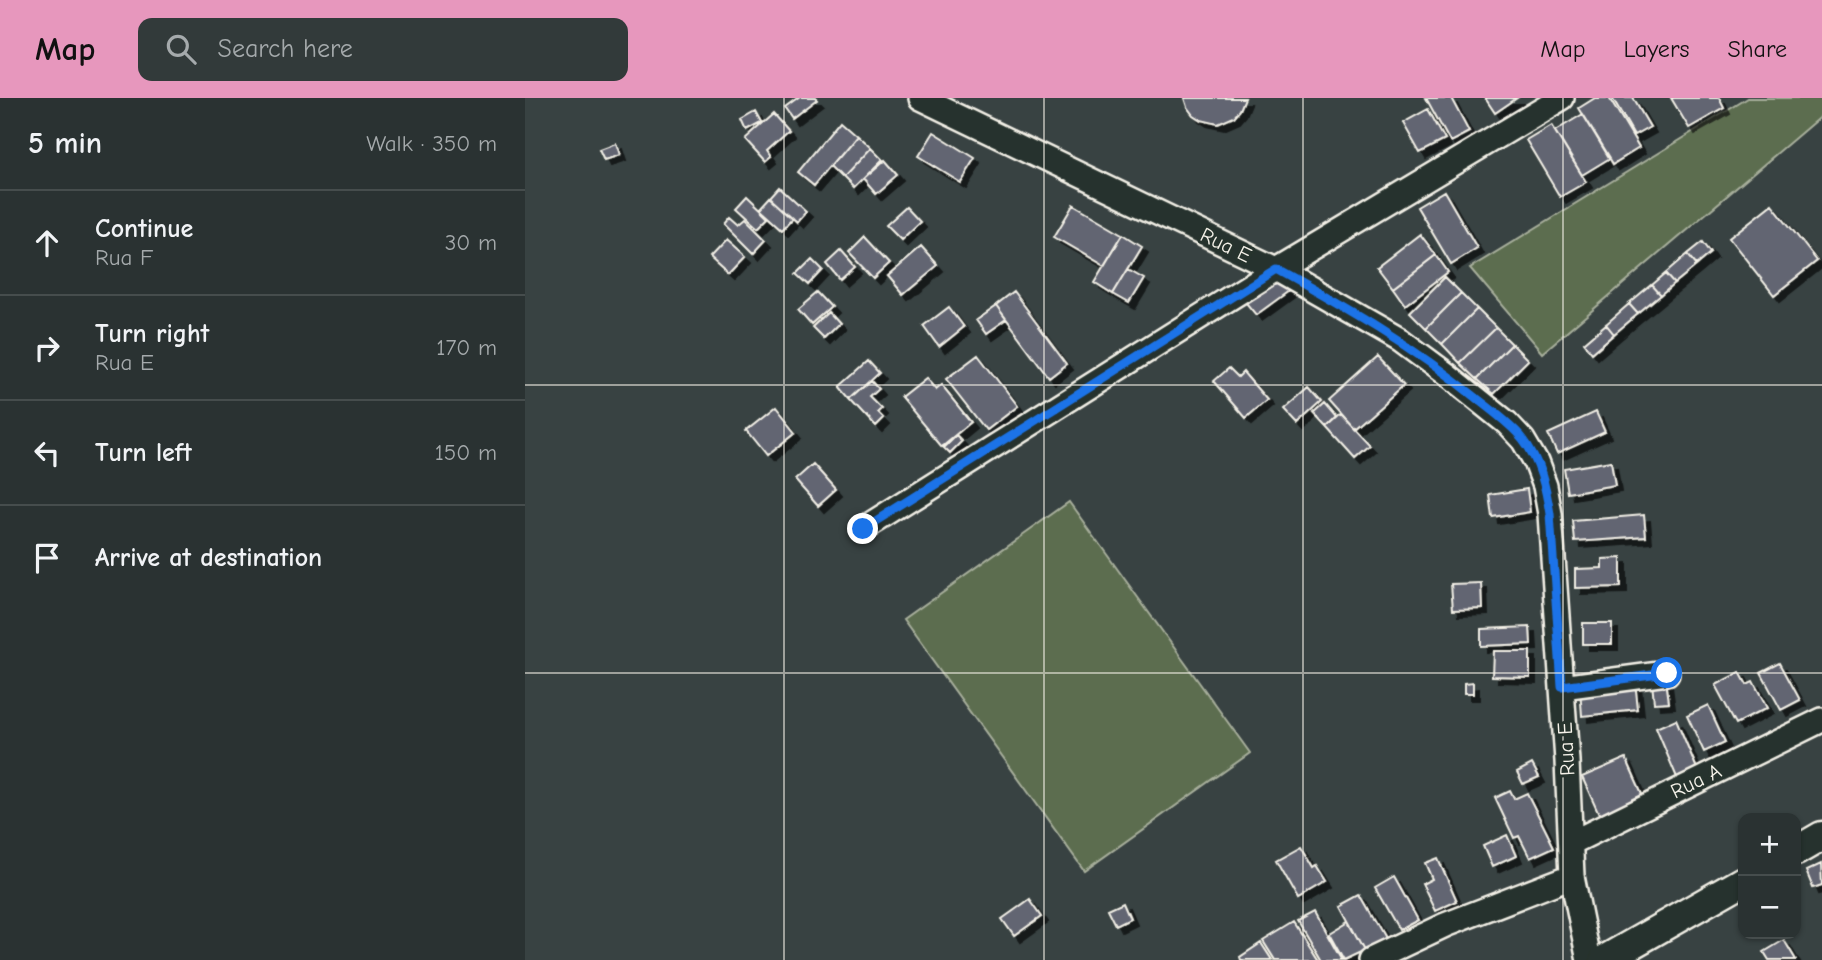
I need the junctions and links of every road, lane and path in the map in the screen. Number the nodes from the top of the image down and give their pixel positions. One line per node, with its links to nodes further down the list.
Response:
1 (920, 98): 3 (street, Rua E)
2 (1562, 98): 3 (street)
3 (1276, 269): 4 (street); 6 (street, Rua E)
4 (863, 529)
5 (1667, 673): 6 (street)
6 (1562, 687): 9 (street, Rua E)
7 (1822, 720): 9 (street, Rua A)
8 (1822, 836): 10 (main road)
9 (1571, 843): 11 (street, Rua E)
10 (1801, 848)
11 (1572, 876): 13 (street); 14 (street, Rua E)
12 (1738, 884): 15 (main road)
13 (1371, 960)
14 (1589, 960)
15 (1604, 960)

